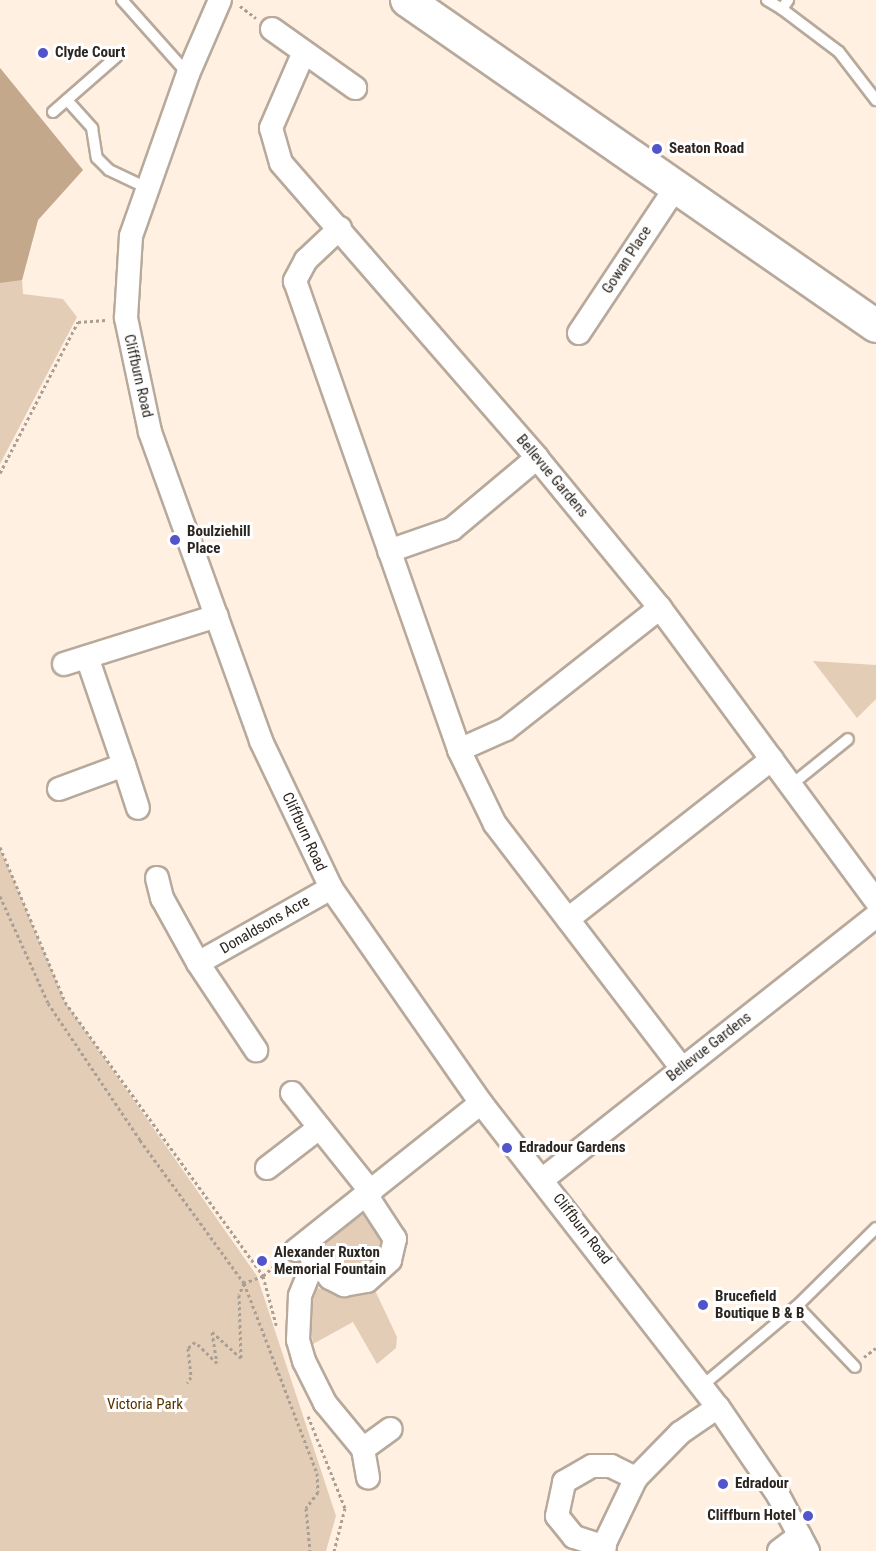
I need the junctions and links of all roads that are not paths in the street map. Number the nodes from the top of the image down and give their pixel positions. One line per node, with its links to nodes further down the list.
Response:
1 (122, 0): 9 (lane)
2 (220, 0): 9 (street, Cliffburn Road)
3 (407, 0): 14 (street)
4 (767, 0): 5 (lane)
5 (785, 5): 12 (lane)
6 (272, 29): 7 (street)
7 (304, 51): 10 (street); 16 (street, Bellevue Gardens)
8 (116, 57): 11 (lane)
9 (188, 74): 15 (street, Cliffburn Road)
10 (355, 88)
11 (68, 100): 13 (lane); 15 (lane)
12 (876, 100)
13 (53, 112)
14 (676, 187): 17 (street); 18 (street, Gowan Place)
15 (147, 188): 22 (street, Cliffburn Road)
16 (340, 228): 19 (street, Bellevue Gardens); 20 (street)
17 (876, 326)
18 (579, 333)
19 (537, 458): 20 (street); 21 (street, Bellevue Gardens)
20 (388, 551): 26 (street)
21 (660, 608): 26 (street); 27 (street, Bellevue Gardens)
22 (217, 616): 23 (street); 33 (street, Cliffburn Road)
23 (87, 657): 24 (street); 28 (street)
24 (64, 664)
25 (848, 739): 29 (lane)
26 (459, 750): 36 (street)
27 (772, 759): 29 (street, Bellevue Gardens); 36 (street)
28 (124, 765): 30 (street); 31 (street)
29 (791, 785): 34 (street, Bellevue Gardens)
30 (59, 789)
31 (138, 808)
32 (157, 878): 37 (street)
33 (331, 888): 37 (street, Donaldsons Acre); 41 (street, Cliffburn Road)
34 (876, 901)
35 (876, 916): 39 (street, Bellevue Gardens)
36 (568, 919): 39 (street)
37 (198, 963): 38 (street)
38 (256, 1050)
39 (682, 1069): 44 (street, Bellevue Gardens)
40 (292, 1093): 42 (street)
41 (481, 1103): 44 (street, Cliffburn Road); 45 (street)
42 (319, 1128): 43 (street); 45 (street)
43 (267, 1168)
44 (543, 1179): 50 (street, Cliffburn Road)
45 (369, 1194): 47 (street); 47 (street)
46 (876, 1228): 48 (lane)
47 (304, 1252): 53 (street)
48 (797, 1306): 49 (lane); 50 (lane)
49 (855, 1367)
50 (702, 1386): 51 (street, Cliffburn Road)
51 (718, 1407): 55 (street); 56 (street, Cliffburn Road)
52 (391, 1429): 53 (street)
53 (363, 1449): 54 (street)
54 (368, 1478)
55 (636, 1478): 57 (street); 57 (street)
56 (804, 1543): 58 (street)
57 (603, 1549)
58 (779, 1551)

